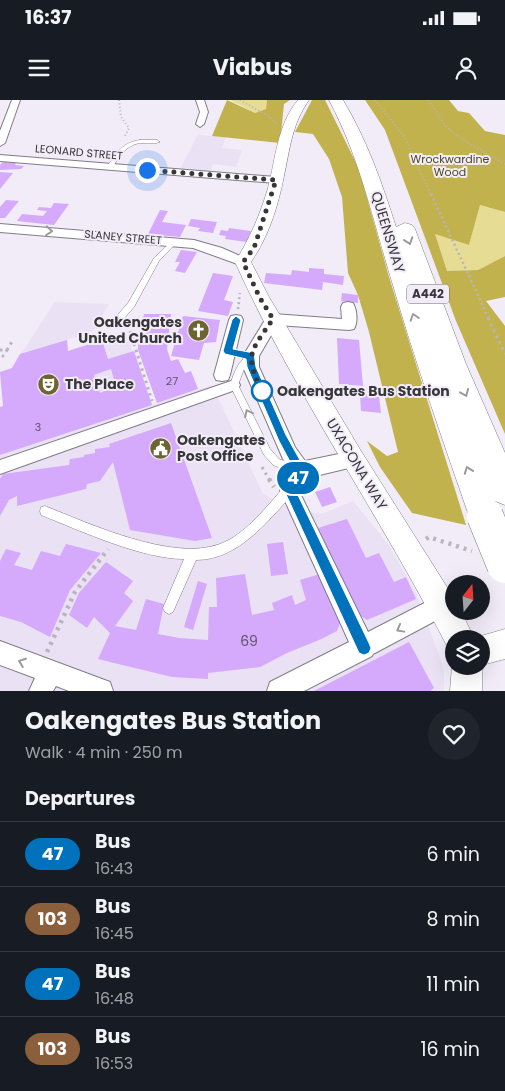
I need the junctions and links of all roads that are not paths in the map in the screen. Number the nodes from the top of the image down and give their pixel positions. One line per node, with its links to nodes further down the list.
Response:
1 (16, 100): 7 (street)
2 (200, 100): 6 (street)
3 (304, 100): 11 (street)
4 (336, 100): 30 (highway, QUEENSWAY / A442, one-way to 4, bridge)
5 (350, 100): 26 (highway, QUEENSWAY / A442, one-way to 26)
6 (200, 124)
7 (1, 140)
8 (157, 142): 10 (lane)
9 (0, 158): 10 (street, LEONARD STREET)
10 (110, 167): 11 (street, LEONARD STREET)
11 (276, 180): 14 (street)
12 (0, 228): 13 (street, SLANEY STREET, one-way to 13)
13 (170, 246): 14 (street, SLANEY STREET); 18 (lane)
14 (243, 262): 16 (street, UXACONA WAY)
15 (348, 307): 16 (street)
16 (273, 319): 20 (street); 23 (street, UXACONA WAY)
17 (236, 320): 19 (street)
18 (117, 321)
19 (228, 351): 20 (street); 21 (street)
20 (250, 356): 22 (lane); 25 (street)
21 (222, 375)
22 (234, 385): 24 (street); 25 (lane, one-way to 22)
23 (353, 459): 25 (street); 31 (street, UXACONA WAY)
24 (0, 467)
25 (301, 471): 27 (street)
26 (505, 489)
27 (289, 490): 29 (lane); 35 (street)
28 (45, 511): 29 (lane)
29 (192, 555): 32 (lane)
30 (505, 565)
31 (442, 605): 33 (street, UXACONA WAY); 35 (street, one-way to 35)
32 (169, 608)
33 (455, 630)
34 (505, 644): 36 (street)
35 (364, 648): 41 (street)
36 (490, 648)
37 (0, 653): 39 (street, one-way to 37)
38 (467, 675): 42 (street)
39 (44, 678): 40 (street)
40 (101, 691)
41 (279, 691)
42 (466, 691)

